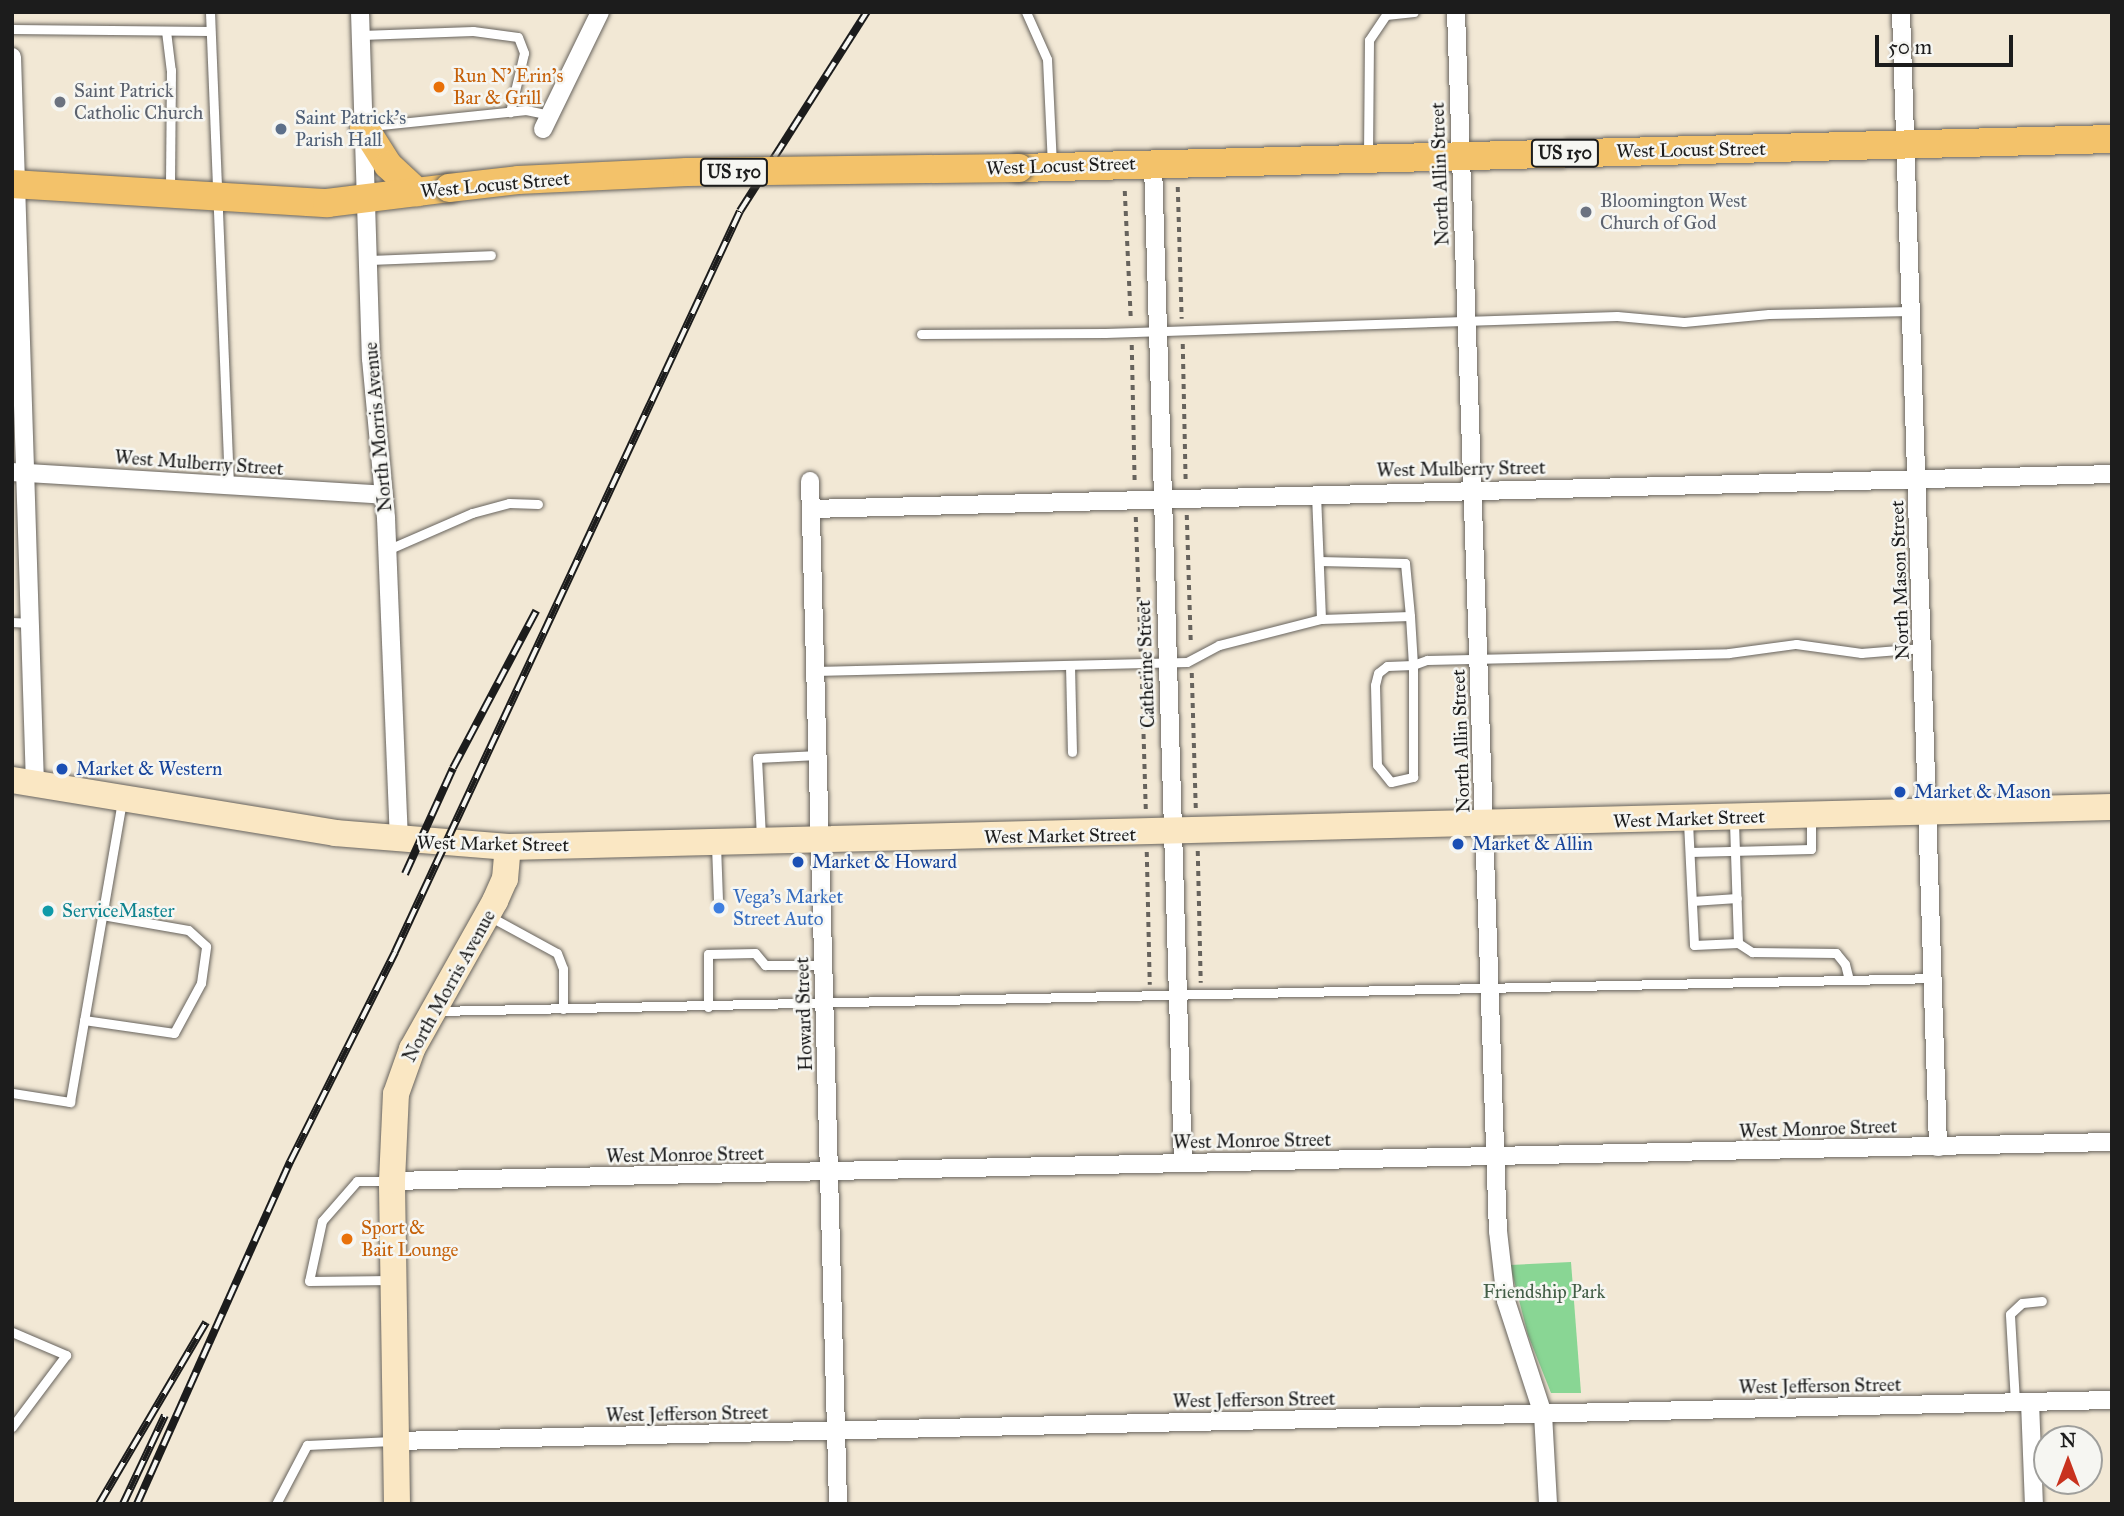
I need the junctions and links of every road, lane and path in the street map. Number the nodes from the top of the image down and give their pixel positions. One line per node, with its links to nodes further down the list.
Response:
1 (210, 12): 10 (lane)
2 (360, 12): 11 (street, North Morris Avenue)
3 (600, 12): 14 (street)
4 (1026, 12): 21 (lane)
5 (1414, 12): 19 (lane)
6 (1456, 12): 18 (street, North Allin Street)
7 (1901, 12): 17 (street, North Mason Street)
8 (12, 29): 9 (lane)
9 (166, 31): 10 (lane); 25 (lane)
10 (211, 31): 26 (lane)
11 (361, 34): 13 (lane); 15 (street, North Morris Avenue)
12 (12, 57): 22 (street)
13 (510, 112): 14 (lane); 15 (lane)
14 (547, 122)
15 (364, 127): 24 (main road); 27 (street, North Morris Avenue)
16 (2112, 139): 17 (main road, West Locust Street / US 150)
17 (1906, 145): 18 (main road, West Locust Street / US 150); 30 (street, North Mason Street)
18 (1461, 155): 19 (main road, West Locust Street / US 150); 32 (street, North Allin Street)
19 (1368, 158): 20 (main road, West Locust Street / US 150)
20 (1165, 163): 21 (main road, West Locust Street / US 150); 33 (path); 34 (street, Catherine Street)
21 (1052, 166): 24 (main road, West Locust Street / US 150, bridge)
22 (14, 184): 25 (main road, West Locust Street / US 150); 31 (street)
23 (1125, 191): 35 (path)
24 (417, 192): 27 (main road, West Locust Street / US 150)
25 (170, 194): 26 (main road, West Locust Street / US 150)
26 (217, 197): 27 (main road, West Locust Street / US 150); 41 (lane)
27 (366, 198): 29 (street, North Morris Avenue)
28 (491, 255): 29 (lane)
29 (368, 260): 44 (street, North Morris Avenue)
30 (1911, 311): 32 (lane); 39 (street, North Mason Street)
31 (16, 315): 37 (street)
32 (1466, 322): 33 (lane); 42 (street, North Allin Street)
33 (1182, 327): 34 (lane); 45 (path)
34 (1158, 328): 35 (lane); 46 (street, Catherine Street)
35 (1131, 330): 36 (lane); 47 (path)
36 (921, 334)
37 (19, 472): 41 (street, West Mulberry Street); 54 (street)
38 (2112, 474): 39 (street, West Mulberry Street)
39 (1917, 479): 42 (street, West Mulberry Street); 55 (street, North Mason Street)
40 (810, 481): 49 (street, Howard Street)
41 (229, 486): 44 (street, West Mulberry Street)
42 (1472, 490): 43 (street, West Mulberry Street); 56 (street, North Allin Street)
43 (1316, 494): 45 (street, West Mulberry Street); 51 (lane)
44 (383, 495): 50 (street, North Morris Avenue)
45 (1186, 497): 46 (street, West Mulberry Street); 57 (path)
46 (1162, 498): 47 (street, West Mulberry Street); 59 (street, Catherine Street)
47 (1136, 499): 49 (street, West Mulberry Street); 58 (path)
48 (538, 504): 50 (lane)
49 (811, 509): 62 (street, Howard Street)
50 (387, 550): 74 (street, North Morris Avenue)
51 (1319, 561): 52 (lane); 53 (lane)
52 (1410, 616): 53 (lane); 61 (lane)
53 (1321, 619): 57 (lane)
54 (21, 622): 65 (street)
55 (1923, 648): 56 (lane); 68 (street, North Mason Street)
56 (1480, 656): 61 (lane); 72 (street, North Allin Street)
57 (1191, 661): 59 (lane); 73 (path)
58 (1141, 663): 59 (lane); 60 (lane); 73 (path)
59 (1167, 663): 73 (street, Catherine Street)
60 (1070, 665): 62 (lane); 63 (lane)
61 (1413, 665): 61 (lane)
62 (815, 671): 64 (street, Howard Street)
63 (1072, 752)
64 (819, 755): 75 (street, Howard Street); 76 (lane)
65 (23, 782): 66 (street, West Market Street)
66 (122, 799): 74 (street, West Market Street); 84 (lane)
67 (2112, 807): 68 (street, West Market Street)
68 (1929, 811): 69 (street, West Market Street); 88 (street, North Mason Street)
69 (1811, 815): 71 (street, West Market Street); 79 (lane)
70 (1688, 818): 71 (street, West Market Street); 72 (street, West Market Street); 80 (lane)
71 (1734, 818): 79 (lane)
72 (1484, 825): 73 (street, West Market Street); 90 (street, North Allin Street)
73 (1172, 833): 75 (street, West Market Street); 91 (path); 92 (path); 93 (street, Catherine Street)
74 (399, 841): 78 (street, West Market Street)
75 (821, 841): 76 (street, West Market Street); 87 (street, Howard Street)
76 (761, 842): 77 (street, West Market Street)
77 (716, 844): 78 (street, West Market Street); 82 (lane)
78 (508, 847): 85 (street, North Morris Avenue)
79 (1735, 851): 80 (lane); 81 (lane)
80 (1690, 852): 83 (lane)
81 (1737, 898): 83 (lane); 86 (lane)
82 (718, 899)
83 (1692, 901): 86 (lane)
84 (102, 915): 98 (lane); 98 (lane)
85 (488, 915): 96 (lane); 97 (street, North Morris Avenue)
86 (1738, 943): 89 (lane)
87 (823, 965): 94 (street, Howard Street); 95 (lane)
88 (1933, 978): 89 (lane); 101 (street, North Mason Street)
89 (1849, 980): 90 (lane)
90 (1491, 989): 91 (lane); 102 (street, North Allin Street)
91 (1201, 996): 93 (lane)
92 (1151, 997): 93 (lane); 94 (lane)
93 (1177, 997): 103 (street, Catherine Street)
94 (825, 1005): 95 (lane); 104 (street, Howard Street)
95 (708, 1007): 96 (lane)
96 (563, 1009): 97 (lane)
97 (433, 1011): 105 (street, North Morris Avenue)
98 (84, 1020): 99 (lane)
99 (12, 1093)
100 (2112, 1142): 101 (street, West Monroe Street)
101 (1938, 1147): 102 (street, West Monroe Street)
102 (1495, 1158): 103 (street, West Monroe Street); 111 (street, North Allin Street)
103 (1183, 1163): 104 (street, West Monroe Street)
104 (831, 1173): 105 (street, West Monroe Street); 113 (street, Howard Street)
105 (392, 1181): 106 (street, North Morris Avenue); 106 (lane)
106 (394, 1280): 114 (street, North Morris Avenue)
107 (2042, 1301): 110 (lane)
108 (12, 1332): 112 (lane)
109 (2112, 1400): 110 (street, West Jefferson Street)
110 (2022, 1402): 111 (street, West Jefferson Street); 119 (street)
111 (1543, 1414): 113 (street, West Jefferson Street); 118 (street, North Allin Street)
112 (12, 1427)
113 (837, 1432): 114 (street, West Jefferson Street); 117 (street, Howard Street)
114 (396, 1441): 115 (lane); 116 (street, North Morris Avenue)
115 (276, 1504)
116 (397, 1504)
117 (838, 1504)
118 (1548, 1504)
119 (2034, 1504)

